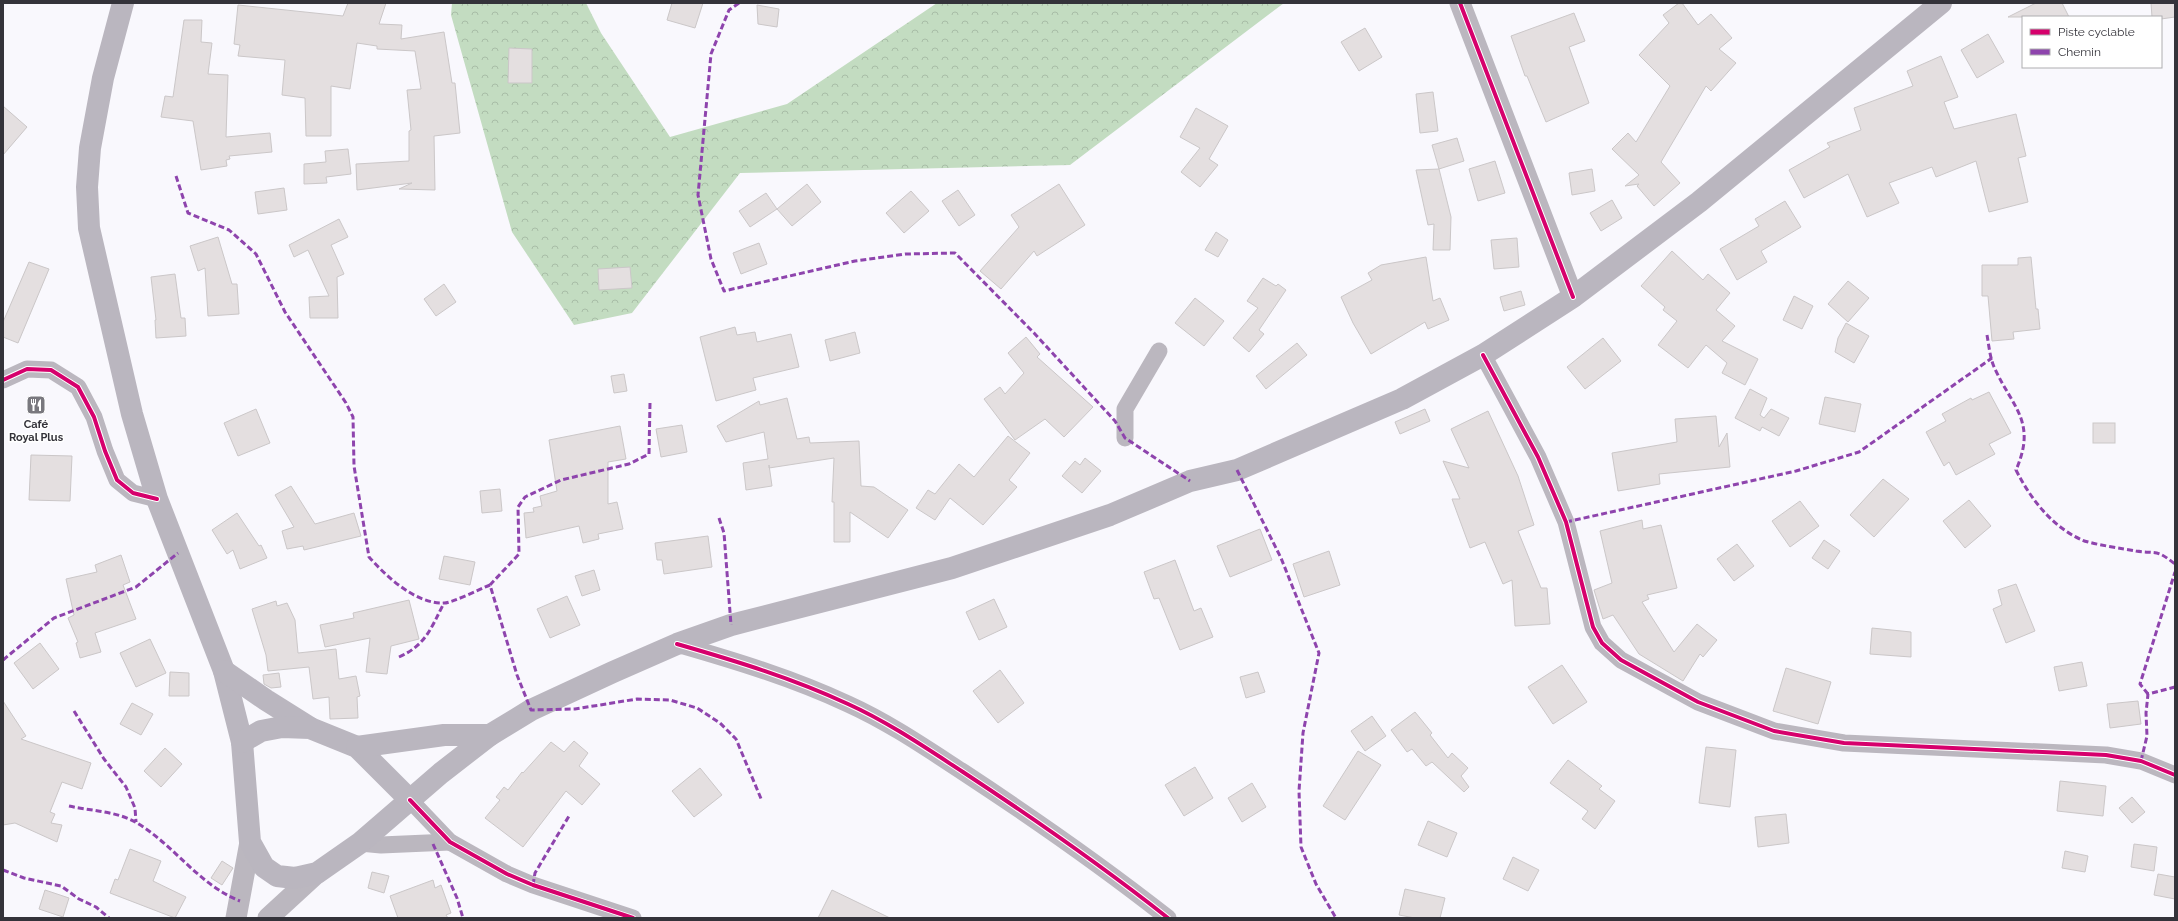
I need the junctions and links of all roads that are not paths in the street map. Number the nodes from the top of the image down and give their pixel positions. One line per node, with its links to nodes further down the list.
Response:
1 (123, 3): 9 (main road)
2 (1460, 3): 4 (street)
3 (1941, 3): 4 (main road)
4 (1573, 297): 6 (main road)
5 (1159, 351): 8 (street)
6 (1483, 355): 10 (main road); 16 (street)
7 (3, 380): 9 (street)
8 (1125, 438)
9 (157, 499): 11 (main road)
10 (677, 644): 13 (main road); 25 (street)
11 (224, 671): 12 (main road); 14 (main road)
12 (310, 728): 14 (main road); 15 (main road)
13 (490, 735): 15 (main road); 17 (main road)
14 (242, 742): 18 (main road)
15 (357, 747): 17 (main road)
16 (2175, 775)
17 (410, 800): 19 (street); 20 (main road)
18 (250, 842): 21 (main road); 22 (street)
19 (450, 842): 20 (street); 24 (street)
20 (360, 843): 21 (main road)
21 (317, 873): 23 (street)
22 (241, 912)
23 (268, 918)
24 (633, 918)
25 (1168, 918)

